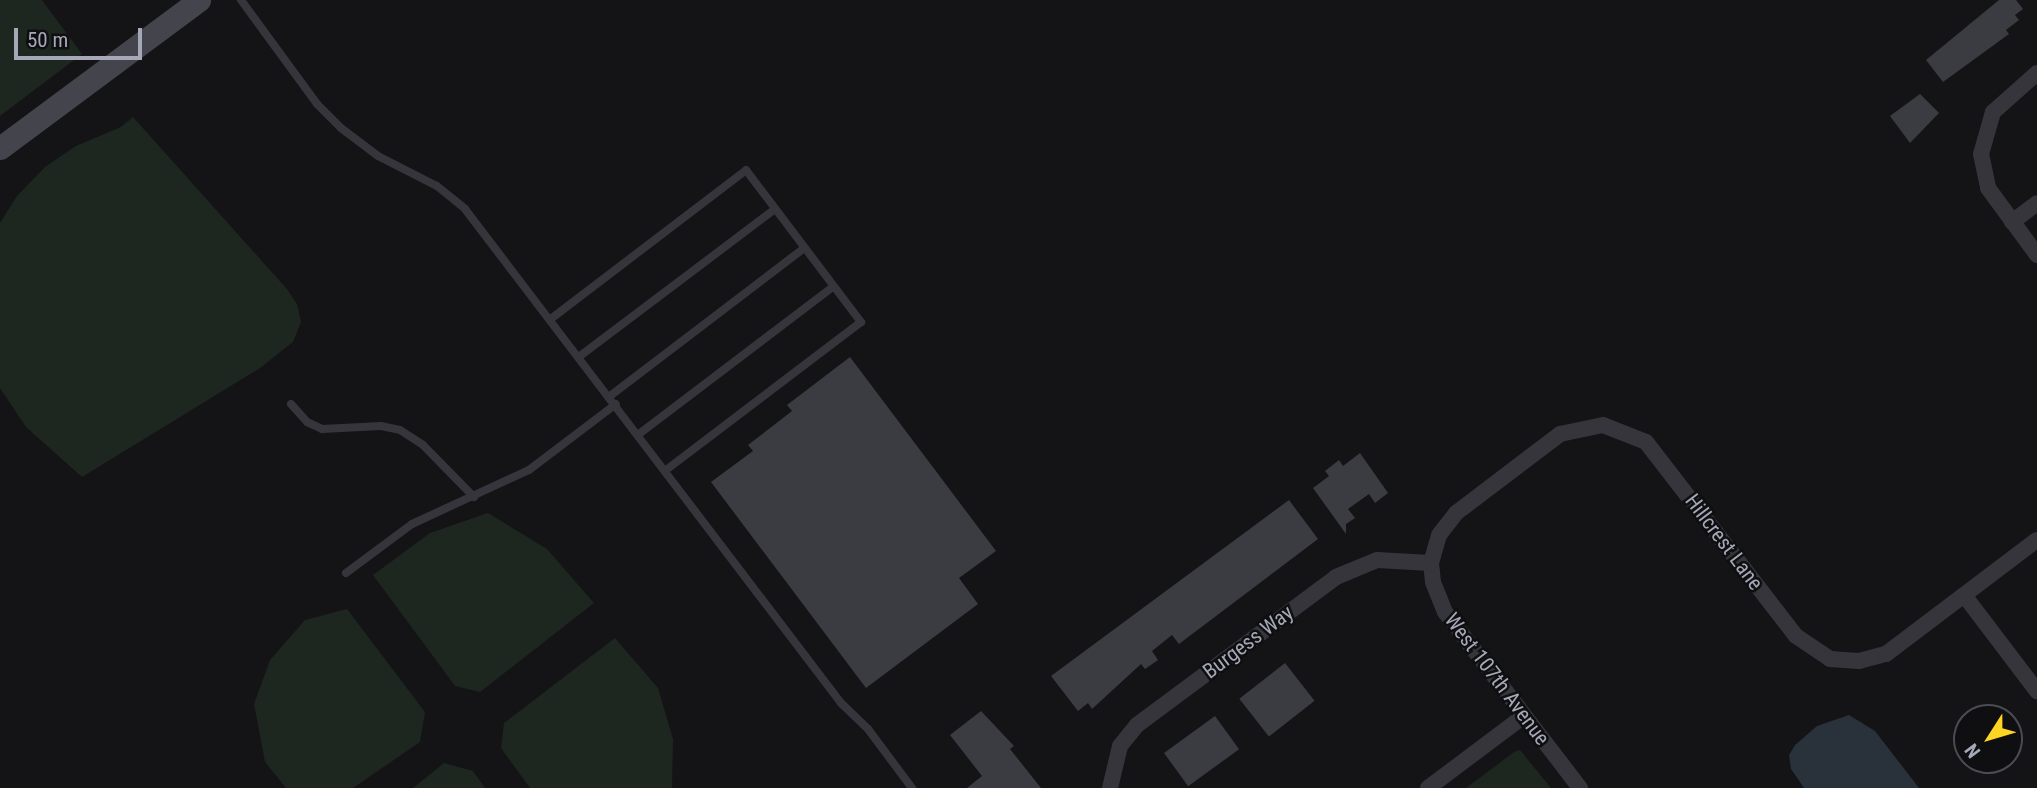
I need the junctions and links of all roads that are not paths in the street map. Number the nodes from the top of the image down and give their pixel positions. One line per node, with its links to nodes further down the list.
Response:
1 (198, 0): 4 (street)
2 (241, 0): 11 (lane)
3 (2037, 73): 7 (street)
4 (0, 148)
5 (2037, 203): 7 (street)
6 (775, 209): 8 (lane); 11 (lane); 12 (lane)
7 (2012, 222): 9 (street)
8 (804, 248): 10 (lane); 13 (lane)
9 (2037, 255)
10 (833, 287): 16 (lane); 17 (lane)
11 (552, 318): 12 (lane)
12 (580, 356): 13 (lane)
13 (610, 396): 15 (lane)
14 (291, 404): 18 (lane)
15 (616, 404): 16 (lane); 18 (lane)
16 (639, 434): 17 (lane)
17 (666, 470): 25 (lane)
18 (474, 497): 21 (lane)
19 (2037, 540): 22 (street, Hillcrest Lane)
20 (1431, 563): 22 (street, Hillcrest Lane); 24 (street, West 107th Avenue); 26 (street, Burgess Way)
21 (346, 573)
22 (1964, 595): 23 (street)
23 (2037, 691)
24 (1524, 716): 27 (street); 28 (street, West 107th Avenue)
25 (912, 788)
26 (1110, 788)
27 (1428, 788)
28 (1580, 788)

